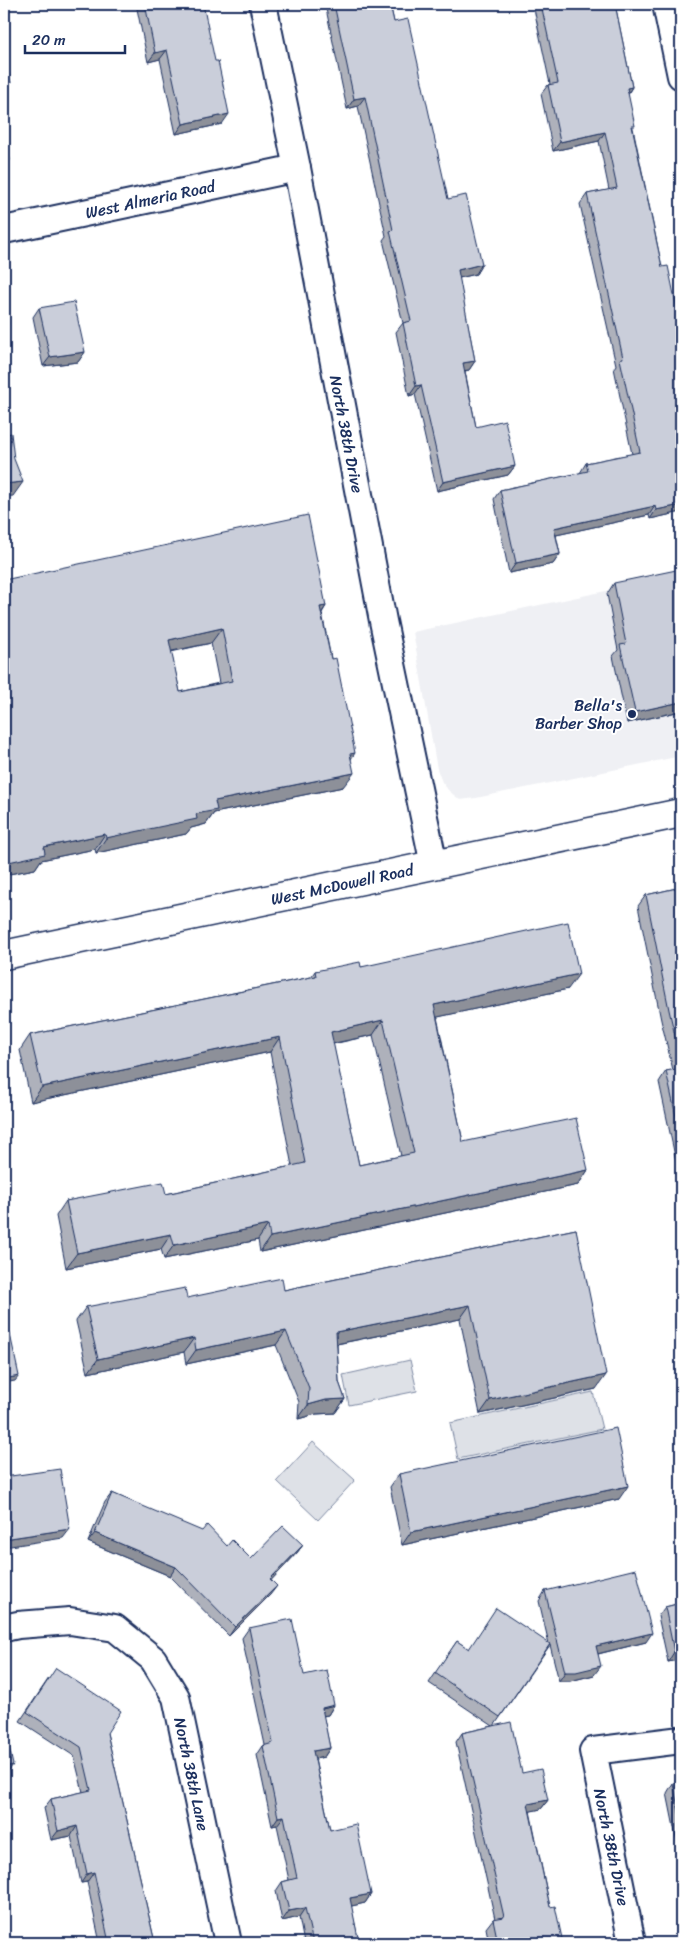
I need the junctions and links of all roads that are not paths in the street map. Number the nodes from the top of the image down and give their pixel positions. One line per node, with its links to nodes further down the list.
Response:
1 (263, 4): 4 (street, North 38th Drive)
2 (666, 4): 3 (street)
3 (681, 76)
4 (297, 168): 5 (street, West Almeria Road); 7 (street, North 38th Drive)
5 (4, 230)
6 (681, 812): 7 (main road, West McDowell Road)
7 (434, 865): 8 (main road, West McDowell Road)
8 (4, 956)
9 (4, 1628): 11 (street, North 38th Lane)
10 (681, 1740): 12 (street, North 38th Drive)
11 (228, 1943)
12 (632, 1943)

